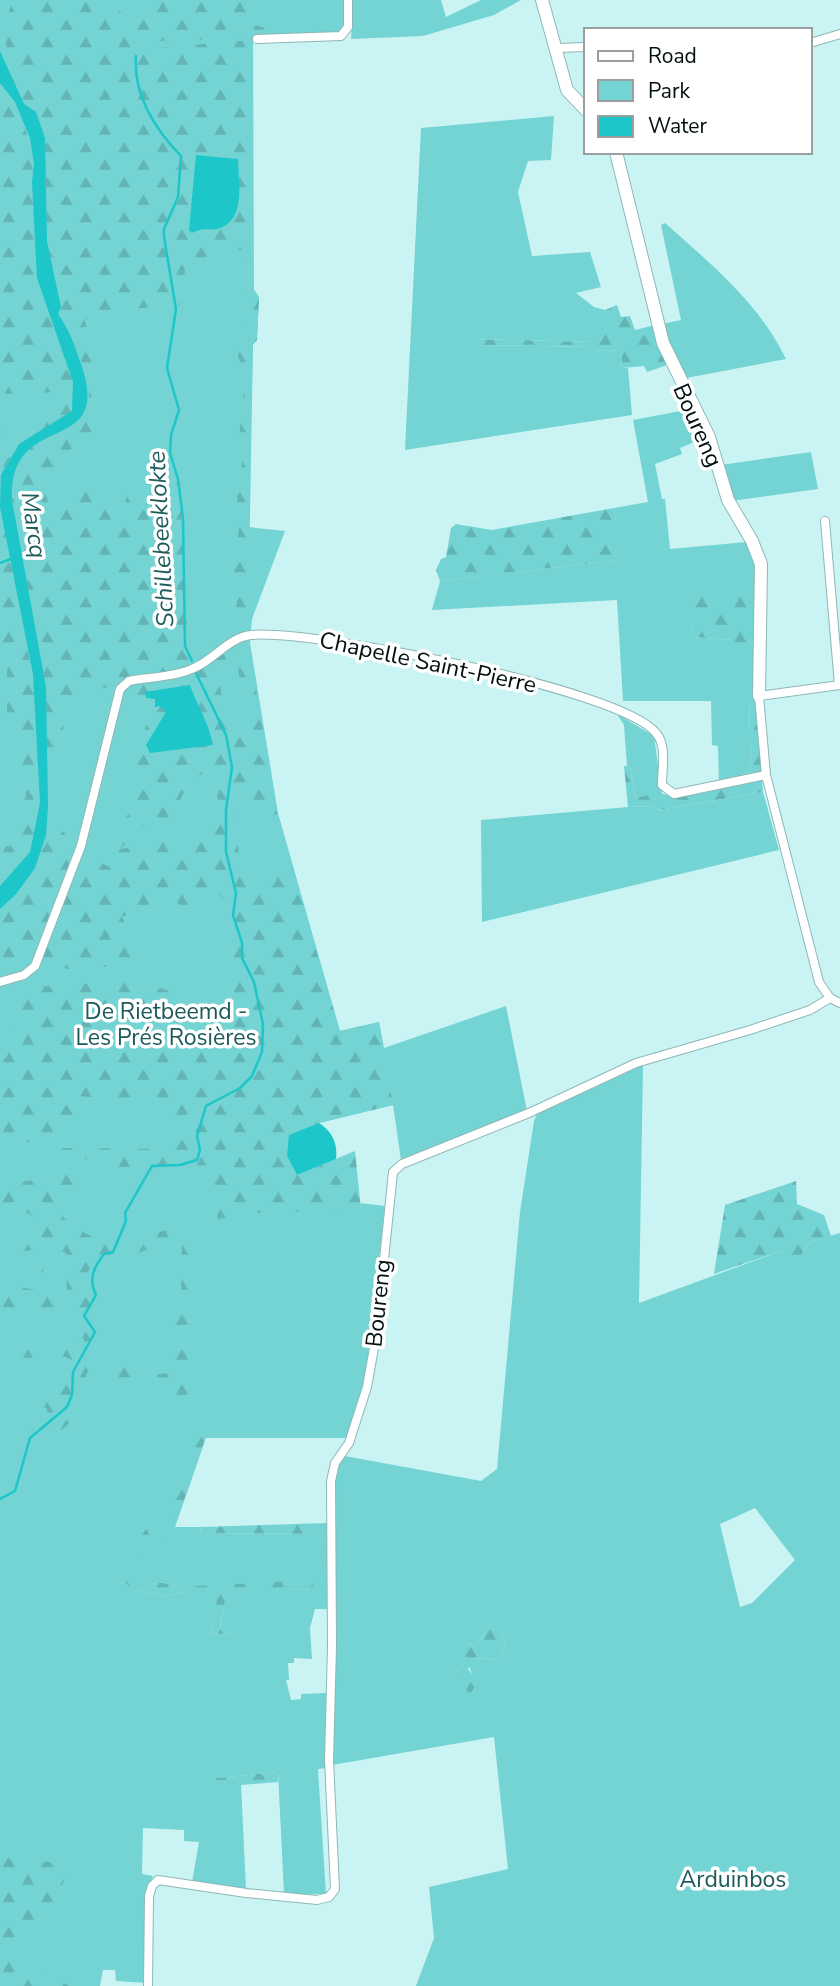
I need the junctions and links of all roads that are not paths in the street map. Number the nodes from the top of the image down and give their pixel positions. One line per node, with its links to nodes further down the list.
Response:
1 (348, 0): 4 (street)
2 (542, 0): 7 (street)
3 (840, 34): 5 (street)
4 (257, 39)
5 (812, 42)
6 (584, 47): 7 (street)
7 (558, 48): 8 (street)
8 (584, 108)
9 (616, 154): 12 (street, Boureng)
10 (825, 521): 11 (street)
11 (839, 685): 12 (street)
12 (759, 696): 13 (street, Boureng)
13 (766, 775): 14 (street, Chapelle Saint-Pierre); 15 (street, Boureng)
14 (0, 982)
15 (830, 998): 16 (street); 17 (street, Boureng)
16 (840, 1003)
17 (148, 1986)

